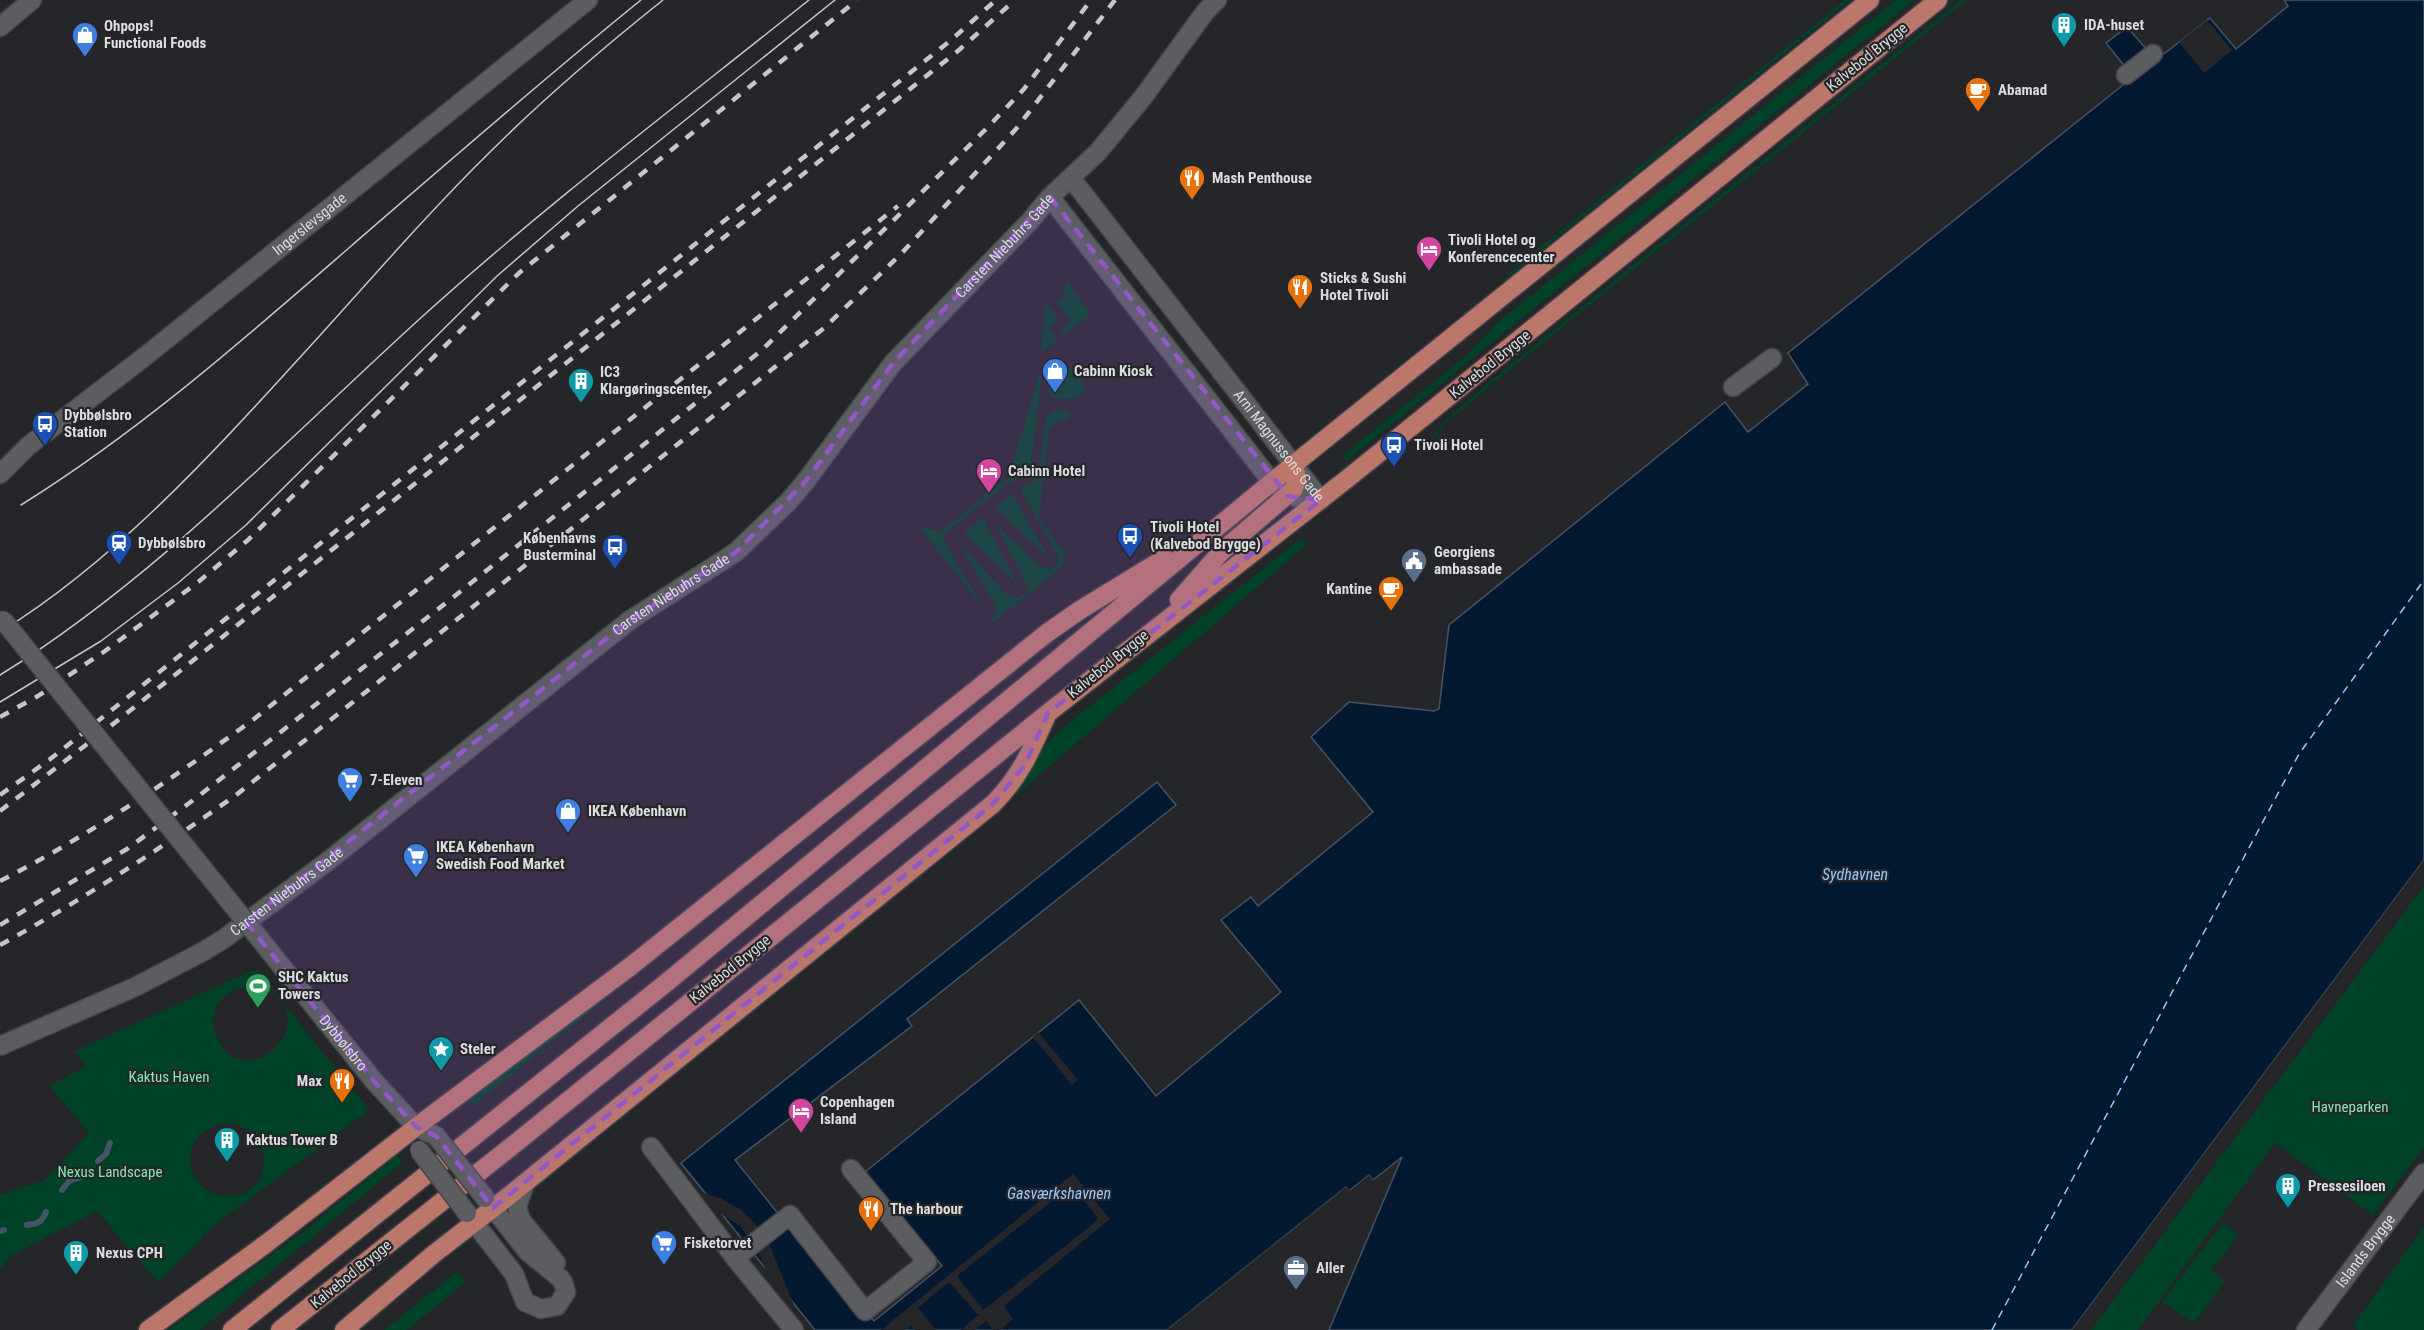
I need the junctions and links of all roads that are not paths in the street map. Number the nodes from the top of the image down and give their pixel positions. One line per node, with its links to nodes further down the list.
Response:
1 (33, 0): 6 (street)
2 (588, 0): 13 (street, Ingerslevsgade)
3 (1218, 0): 9 (street, Carsten Niebuhrs Gade)
4 (1870, 0): 15 (main road, Kalvebod Brygge)
5 (1938, 0): 19 (main road, Kalvebod Brygge)
6 (0, 27)
7 (2153, 54): 8 (street)
8 (2126, 75)
9 (1071, 178): 10 (street, Carsten Niebuhrs Gade); 15 (street, Arni Magnussons Gade)
10 (1050, 197): 17 (street, Arni Magnussons Gade); 24 (street, Carsten Niebuhrs Gade)
11 (1772, 357): 12 (street)
12 (1732, 387)
13 (27, 446): 14 (street, Ingerslevsgade); 16 (street, Ingerslevsgade)
14 (0, 457)
15 (1294, 465): 17 (main road, Kalvebod Brygge); 18 (main road); 19 (street, Arni Magnussons Gade)
16 (0, 474)
17 (1272, 482): 18 (street, Arni Magnussons Gade); 20 (main road, Kalvebod Brygge)
18 (1288, 496): 19 (street, Arni Magnussons Gade); 22 (main road)
19 (1321, 500): 22 (main road, Kalvebod Brygge)
20 (1216, 529): 25 (main road); 35 (main road, Kalvebod Brygge)
21 (1, 615): 25 (street, Dybbølsbro, bridge)
22 (1160, 623): 23 (main road, Kalvebod Brygge)
23 (1047, 713): 29 (main road); 36 (main road, Kalvebod Brygge)
24 (0, 1046)
25 (416, 1127): 30 (street, Dybbølsbro, bridge); 31 (street, bridge); 34 (main road)
26 (651, 1147): 32 (street)
27 (851, 1168): 32 (street)
28 (2424, 1173): 39 (street, Islands Brygge)
29 (525, 1183): 30 (main road); 33 (street)
30 (489, 1203): 31 (main road); 33 (street, Dybbølsbro)
31 (471, 1217): 33 (street); 37 (main road)
32 (740, 1253): 38 (street)
33 (563, 1282)
34 (148, 1330)
35 (232, 1330)
36 (280, 1330)
37 (344, 1330)
38 (794, 1330)
39 (2307, 1330)

